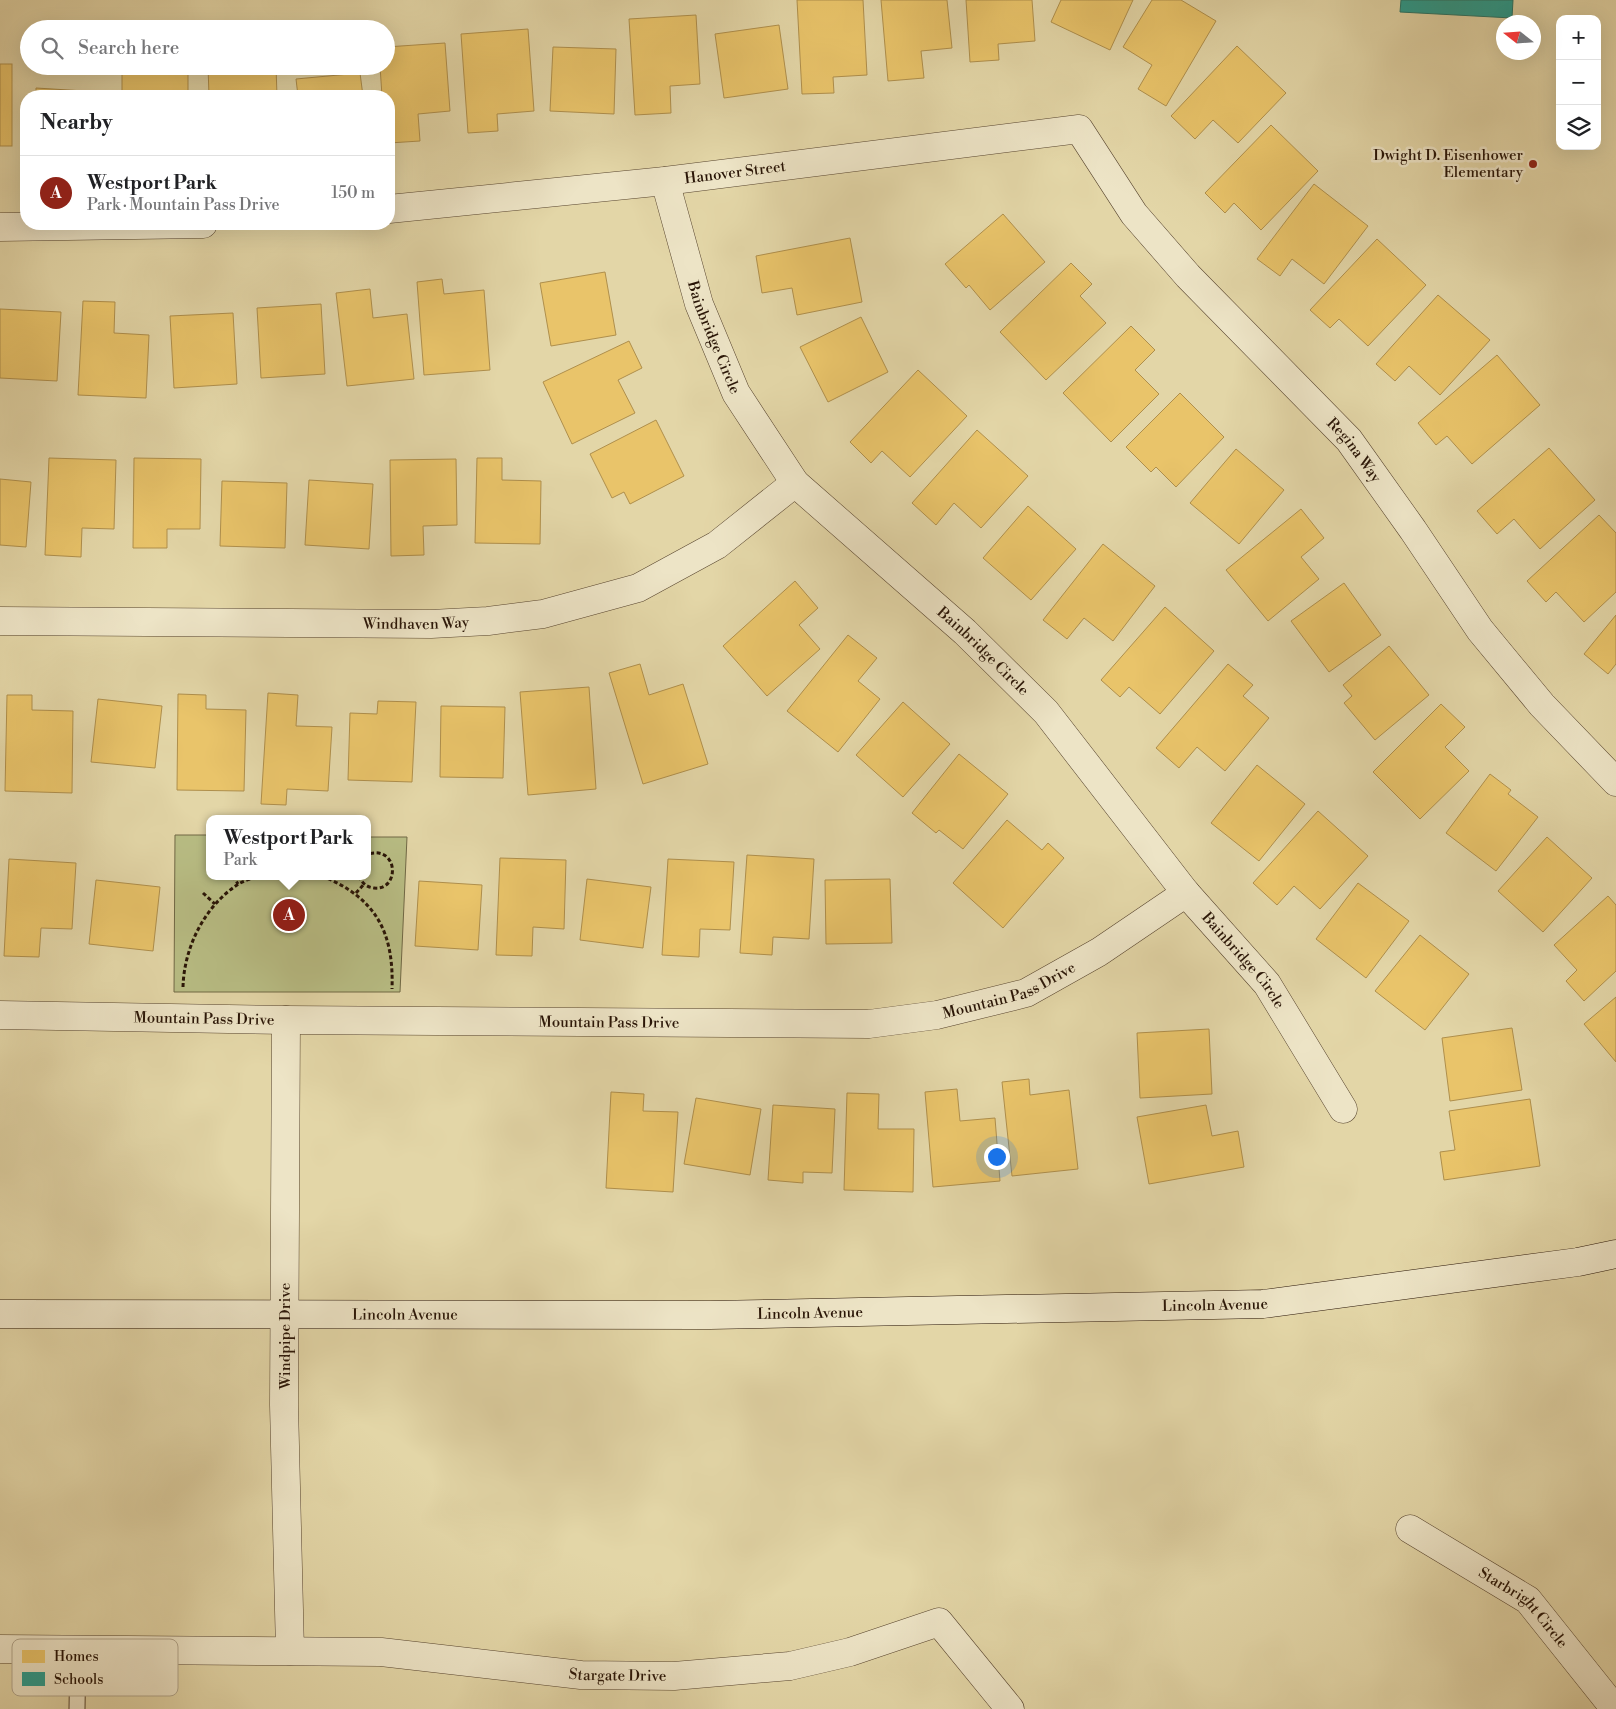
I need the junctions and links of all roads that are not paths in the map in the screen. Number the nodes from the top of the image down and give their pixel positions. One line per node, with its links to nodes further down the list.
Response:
1 (1079, 129): 2 (street, Hanover Street); 8 (street, Regina Way)
2 (665, 180): 3 (street, Hanover Street); 6 (street, Bainbridge Circle)
3 (395, 208)
4 (0, 227): 5 (street)
5 (20, 227)
6 (795, 483): 7 (street, Windhaven Way); 9 (street, Bainbridge Circle)
7 (0, 621)
8 (1616, 782)
9 (1186, 893): 11 (street, Mountain Pass Drive); 12 (street, Bainbridge Circle)
10 (0, 1015): 11 (street, Mountain Pass Drive)
11 (286, 1020): 14 (street, Windpipe Drive)
12 (1343, 1109)
13 (1616, 1254): 14 (street, Lincoln Avenue)
14 (285, 1313): 15 (street, Lincoln Avenue); 18 (street, Windpipe Drive)
15 (0, 1314)
16 (1410, 1528): 22 (street, Starbright Circle)
17 (178, 1650): 18 (street, Stargate Drive)
18 (290, 1651): 21 (street, Stargate Drive)
19 (77, 1696): 20 (lane)
20 (77, 1709)
21 (1010, 1709)
22 (1615, 1709)

